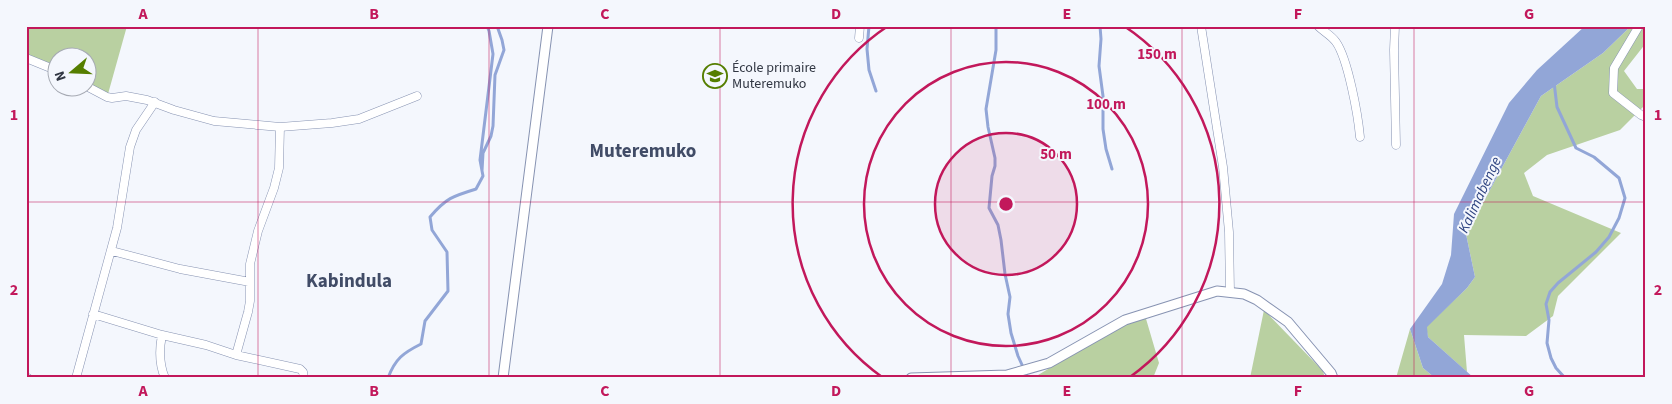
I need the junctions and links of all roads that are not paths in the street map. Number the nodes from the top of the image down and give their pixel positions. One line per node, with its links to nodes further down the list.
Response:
1 (548, 26): 27 (street)
2 (860, 26): 7 (street)
3 (1201, 26): 19 (street)
4 (1318, 26): 15 (street)
5 (1395, 26): 16 (street)
6 (1639, 26): 13 (street)
7 (859, 38)
8 (26, 58): 9 (street)
9 (48, 67)
10 (98, 92): 12 (street)
11 (417, 96): 14 (street)
12 (155, 102): 14 (street); 17 (street)
13 (1646, 117)
14 (280, 127): 18 (street)
15 (1360, 137)
16 (1396, 145)
17 (112, 251): 18 (street); 20 (street)
18 (250, 282): 22 (street)
19 (1230, 292): 23 (street); 29 (street)
20 (93, 314): 21 (street); 24 (street)
21 (162, 335): 22 (street); 25 (street)
22 (236, 355): 26 (street)
23 (1008, 376): 28 (street)
24 (76, 378)
25 (165, 378)
26 (304, 378)
27 (503, 378)
28 (911, 378)
29 (1332, 378)

